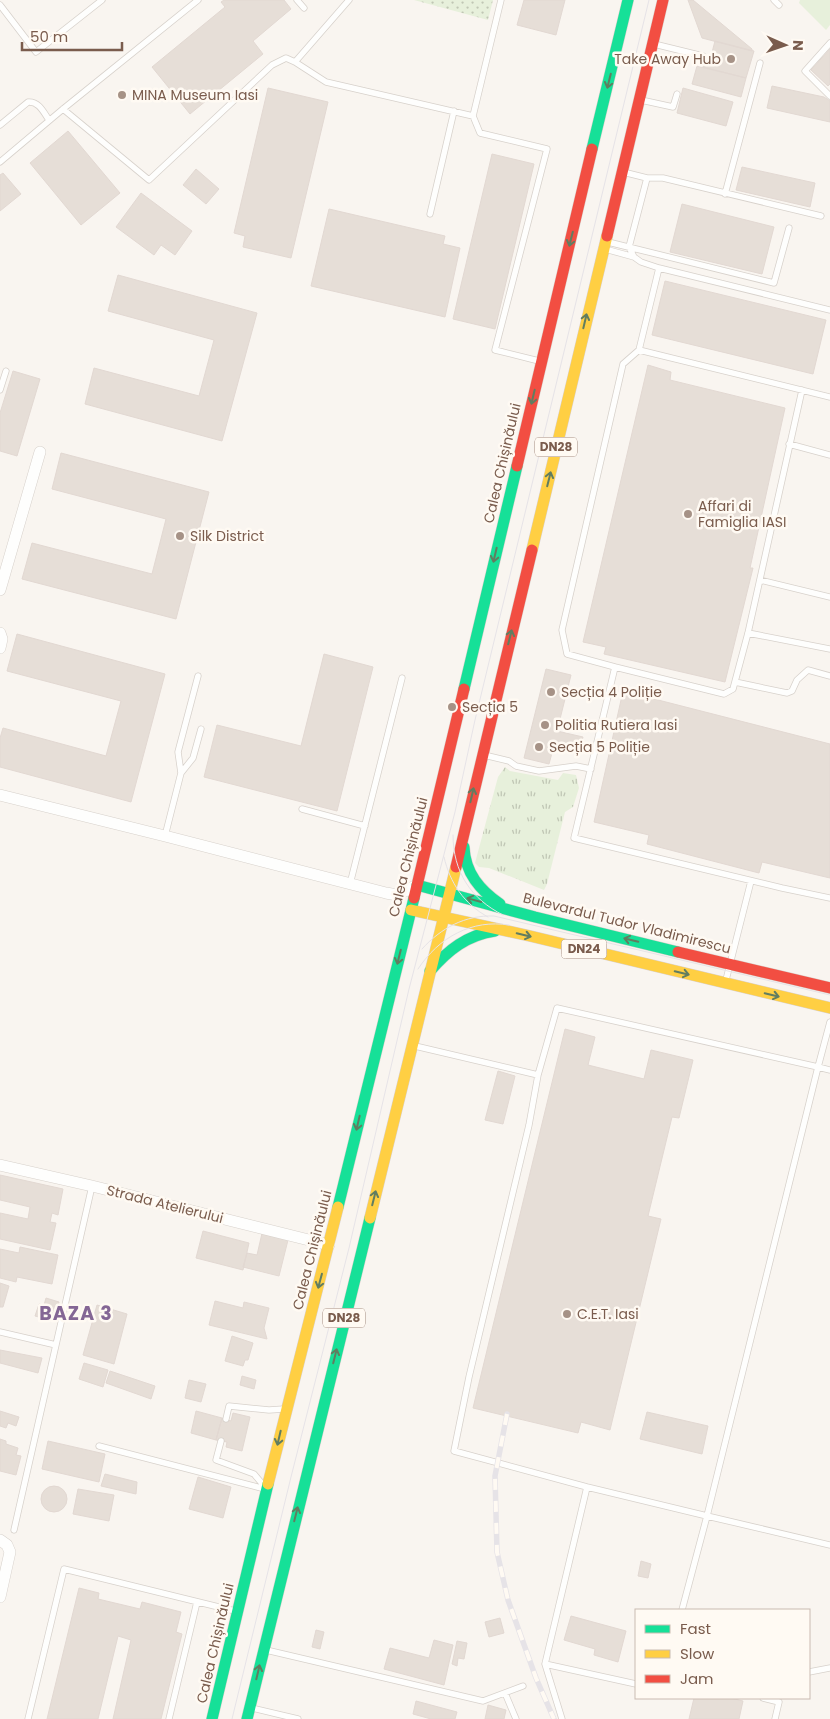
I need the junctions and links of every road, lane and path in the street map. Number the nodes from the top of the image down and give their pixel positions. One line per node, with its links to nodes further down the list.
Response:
1 (102, 0): 9 (lane)
2 (198, 0): 20 (lane)
3 (297, 0): 11 (lane)
4 (349, 0): 15 (lane)
5 (501, 0): 22 (lane)
6 (628, 0): 38 (main road, Calea Chișinăului / DN28, one-way to 38)
7 (663, 0): 13 (main road, DN28)
8 (774, 0): 10 (lane)
9 (0, 5)
10 (779, 5)
11 (304, 8)
12 (830, 42): 18 (lane)
13 (652, 44): 14 (lane); 19 (main road, DN28)
14 (703, 56)
15 (295, 62): 20 (lane); 21 (lane)
16 (760, 63): 28 (lane)
17 (677, 94): 19 (lane)
18 (830, 96)
19 (639, 100): 26 (main road, DN28)
20 (63, 109): 23 (lane)
21 (454, 111): 22 (lane); 29 (lane)
22 (473, 116): 38 (lane)
23 (49, 120): 24 (lane); 25 (lane)
24 (0, 125)
25 (0, 162)
26 (621, 172): 27 (lane); 32 (main road, DN28)
27 (647, 178): 28 (lane); 33 (lane)
28 (725, 194): 30 (lane)
29 (430, 214)
30 (821, 216)
31 (789, 228): 33 (lane)
32 (603, 244): 33 (lane); 34 (lane); 59 (main road, DN28, one-way to 32)
33 (629, 247): 34 (lane)
34 (634, 257): 35 (lane)
35 (659, 268): 36 (lane); 37 (lane)
36 (830, 310)
37 (639, 350): 41 (lane); 53 (lane)
38 (542, 362): 69 (main road, Calea Chișinăului / DN28, one-way to 69)
39 (6, 371): 40 (lane)
40 (0, 390)
41 (802, 390): 42 (lane); 43 (lane)
42 (830, 397)
43 (789, 444): 45 (lane); 46 (lane)
44 (40, 452): 47 (street)
45 (830, 455)
46 (760, 580): 48 (lane); 50 (lane)
47 (0, 590)
48 (830, 597)
49 (0, 633): 51 (street)
50 (748, 633): 52 (lane); 57 (lane)
51 (0, 648)
52 (830, 649)
53 (615, 667): 57 (lane); 60 (lane)
54 (198, 676): 61 (lane)
55 (830, 676): 57 (lane)
56 (402, 678): 65 (lane)
57 (735, 682)
58 (201, 730): 61 (lane)
59 (481, 755): 60 (lane); 64 (main road, DN28, one-way to 59)
60 (591, 769): 67 (lane)
61 (181, 773): 66 (lane)
62 (0, 796): 66 (street)
63 (302, 809): 65 (lane)
64 (466, 824): 70 (main road, DN28); 74 (main road)
65 (365, 826): 68 (lane)
66 (165, 836): 68 (street)
67 (750, 881): 72 (lane); 77 (lane)
68 (350, 884): 71 (street)
69 (417, 885): 70 (main road, Bulevardul Tudor Vladimirescu / DN24); 71 (street); 73 (main road, Calea Chișinăului / DN28)
70 (448, 893): 74 (main road, Bulevardul Tudor Vladimirescu / DN24, one-way to 70); 75 (main road, DN28)
71 (397, 895): 73 (street)
72 (830, 898)
73 (411, 910): 75 (main road, DN24); 89 (main road, Calea Chișinăului / DN28, one-way to 89)
74 (509, 910): 77 (main road, Bulevardul Tudor Vladimirescu / DN24, one-way to 74)
75 (442, 917): 76 (main road, DN24); 78 (main road, DN28)
76 (503, 930): 78 (main road); 79 (main road, DN24, one-way to 79)
77 (730, 964): 79 (lane); 80 (main road, Bulevardul Tudor Vladimirescu / DN24)
78 (428, 973): 83 (main road, DN28)
79 (725, 984): 81 (main road, DN24, one-way to 81)
80 (830, 988)
81 (830, 1008)
82 (830, 1022): 84 (lane)
83 (411, 1044): 86 (lane); 106 (main road, DN28, one-way to 83)
84 (818, 1067): 85 (lane); 86 (lane); 98 (lane)
85 (830, 1070)
86 (538, 1075): 96 (lane)
87 (0, 1165): 88 (street, Strada Atelierului)
88 (92, 1186): 89 (street, Strada Atelierului); 91 (lane)
89 (329, 1245): 92 (main road, Calea Chișinăului / DN28, one-way to 92)
90 (0, 1332): 91 (lane)
91 (56, 1345): 99 (lane)
92 (286, 1409): 93 (lane); 97 (main road, Calea Chișinăului / DN28, one-way to 97)
93 (226, 1420)
94 (221, 1441): 97 (lane)
95 (99, 1446): 97 (lane)
96 (587, 1487): 98 (lane); 107 (lane)
97 (267, 1490): 105 (main road, Calea Chișinăului / DN28)
98 (707, 1516): 101 (lane); 104 (lane)
99 (14, 1530)
100 (3, 1543): 102 (street)
101 (830, 1545)
102 (0, 1598)
103 (197, 1602): 105 (lane); 115 (lane); 116 (lane)
104 (682, 1609)
105 (238, 1612): 117 (main road, Calea Chișinăului / DN28)
106 (264, 1650): 112 (lane); 114 (main road, DN28, one-way to 106)
107 (545, 1664): 110 (lane); 121 (lane)
108 (830, 1668): 109 (lane)
109 (810, 1672)
110 (635, 1684)
111 (523, 1686): 112 (lane)
112 (505, 1693): 120 (lane)
113 (780, 1700): 122 (lane)
114 (250, 1707): 118 (main road, DN28); 119 (lane)
115 (28, 1719)
116 (169, 1719)
117 (212, 1719)
118 (247, 1719)
119 (298, 1719)
120 (516, 1719)
121 (562, 1719)
122 (775, 1719)

